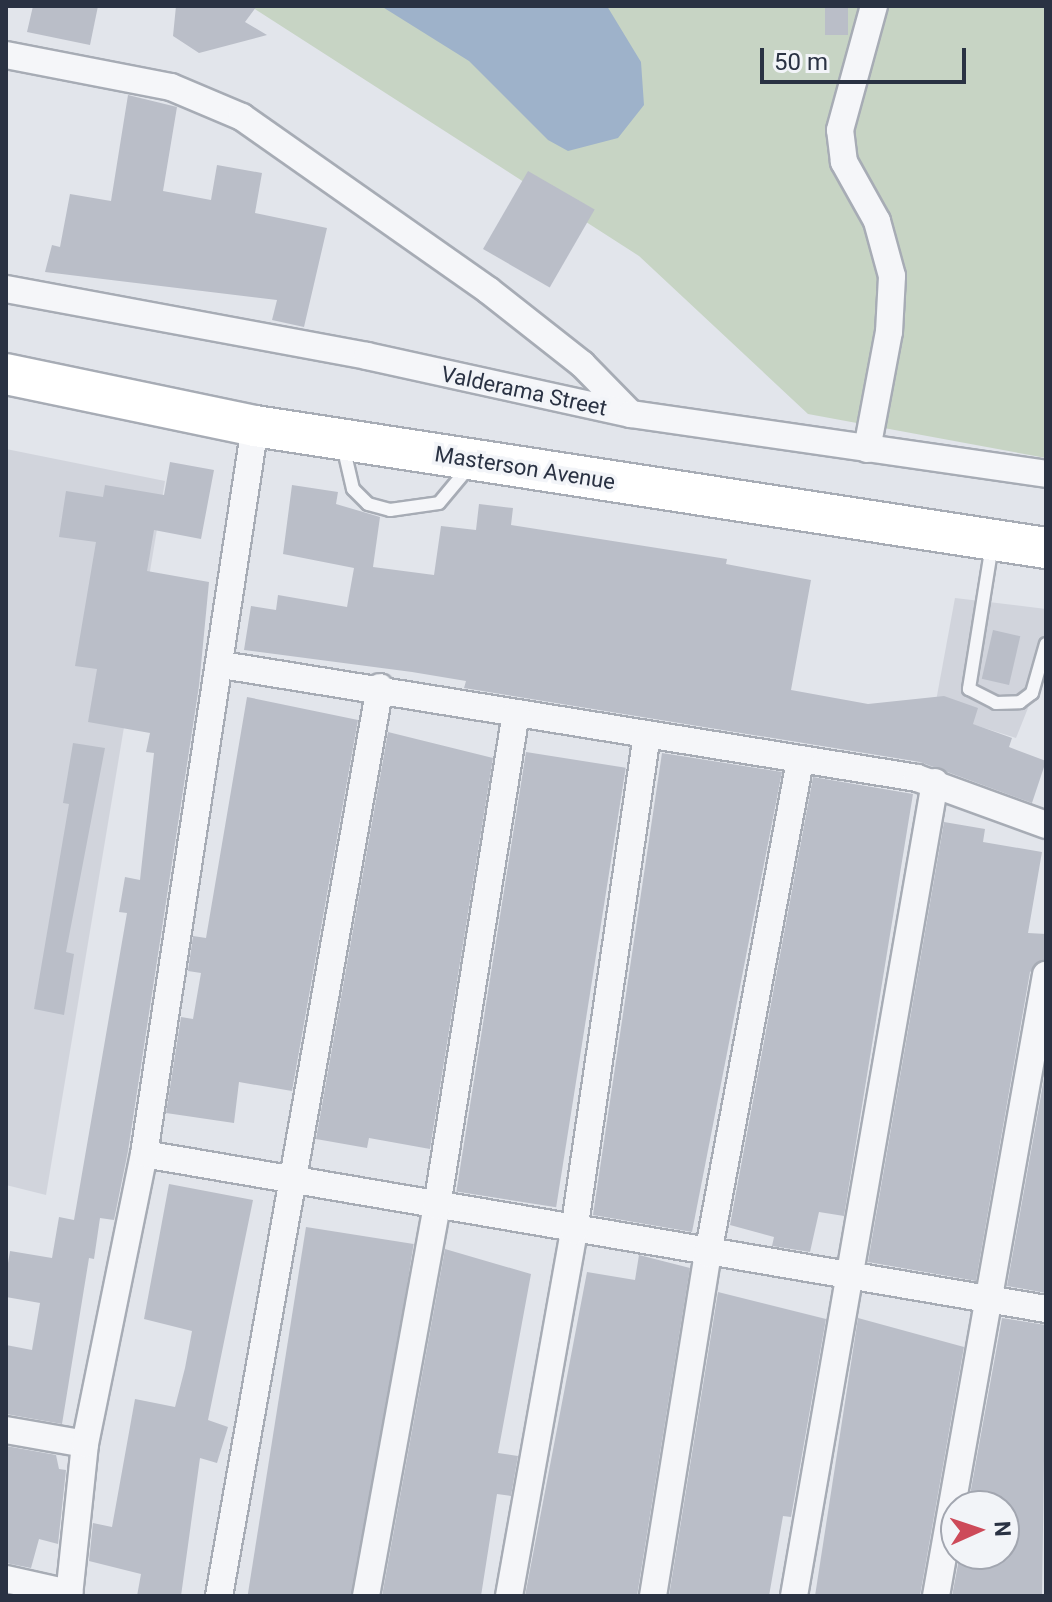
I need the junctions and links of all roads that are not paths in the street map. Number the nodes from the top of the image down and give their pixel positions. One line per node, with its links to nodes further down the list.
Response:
1 (874, 6): 8 (street)
2 (6, 55): 5 (street)
3 (6, 289): 5 (street, Valderama Street)
4 (6, 374): 6 (main road, Masterson Avenue)
5 (631, 414): 8 (street, Valderama Street)
6 (255, 426): 7 (main road, Masterson Avenue); 14 (street)
7 (342, 439): 9 (main road, Masterson Avenue); 9 (lane)
8 (867, 449): 10 (street, Valderama Street)
9 (475, 460): 11 (main road, Masterson Avenue)
10 (1046, 474)
11 (993, 538): 12 (main road, Masterson Avenue); 13 (lane)
12 (1046, 548)
13 (1046, 644)
14 (222, 665): 15 (street); 22 (street)
15 (380, 687): 16 (street); 23 (street)
16 (516, 713): 17 (street); 24 (street)
17 (647, 734): 18 (street); 25 (street)
18 (800, 761): 19 (street); 26 (street)
19 (935, 782): 20 (street); 27 (street)
20 (1046, 825)
21 (1046, 975): 28 (street)
22 (144, 1154): 23 (street); 31 (street)
23 (297, 1182): 24 (street); 34 (street)
24 (437, 1206): 25 (street); 35 (street)
25 (574, 1231): 26 (street); 36 (street)
26 (708, 1254): 27 (street); 37 (street)
27 (850, 1276): 28 (street); 38 (street)
28 (988, 1300): 29 (street); 39 (street)
29 (1046, 1309)
30 (6, 1430): 31 (street)
31 (85, 1444): 33 (street)
32 (6, 1579): 33 (street)
33 (69, 1595)
34 (219, 1596)
35 (366, 1596)
36 (509, 1596)
37 (653, 1596)
38 (794, 1596)
39 (936, 1596)

